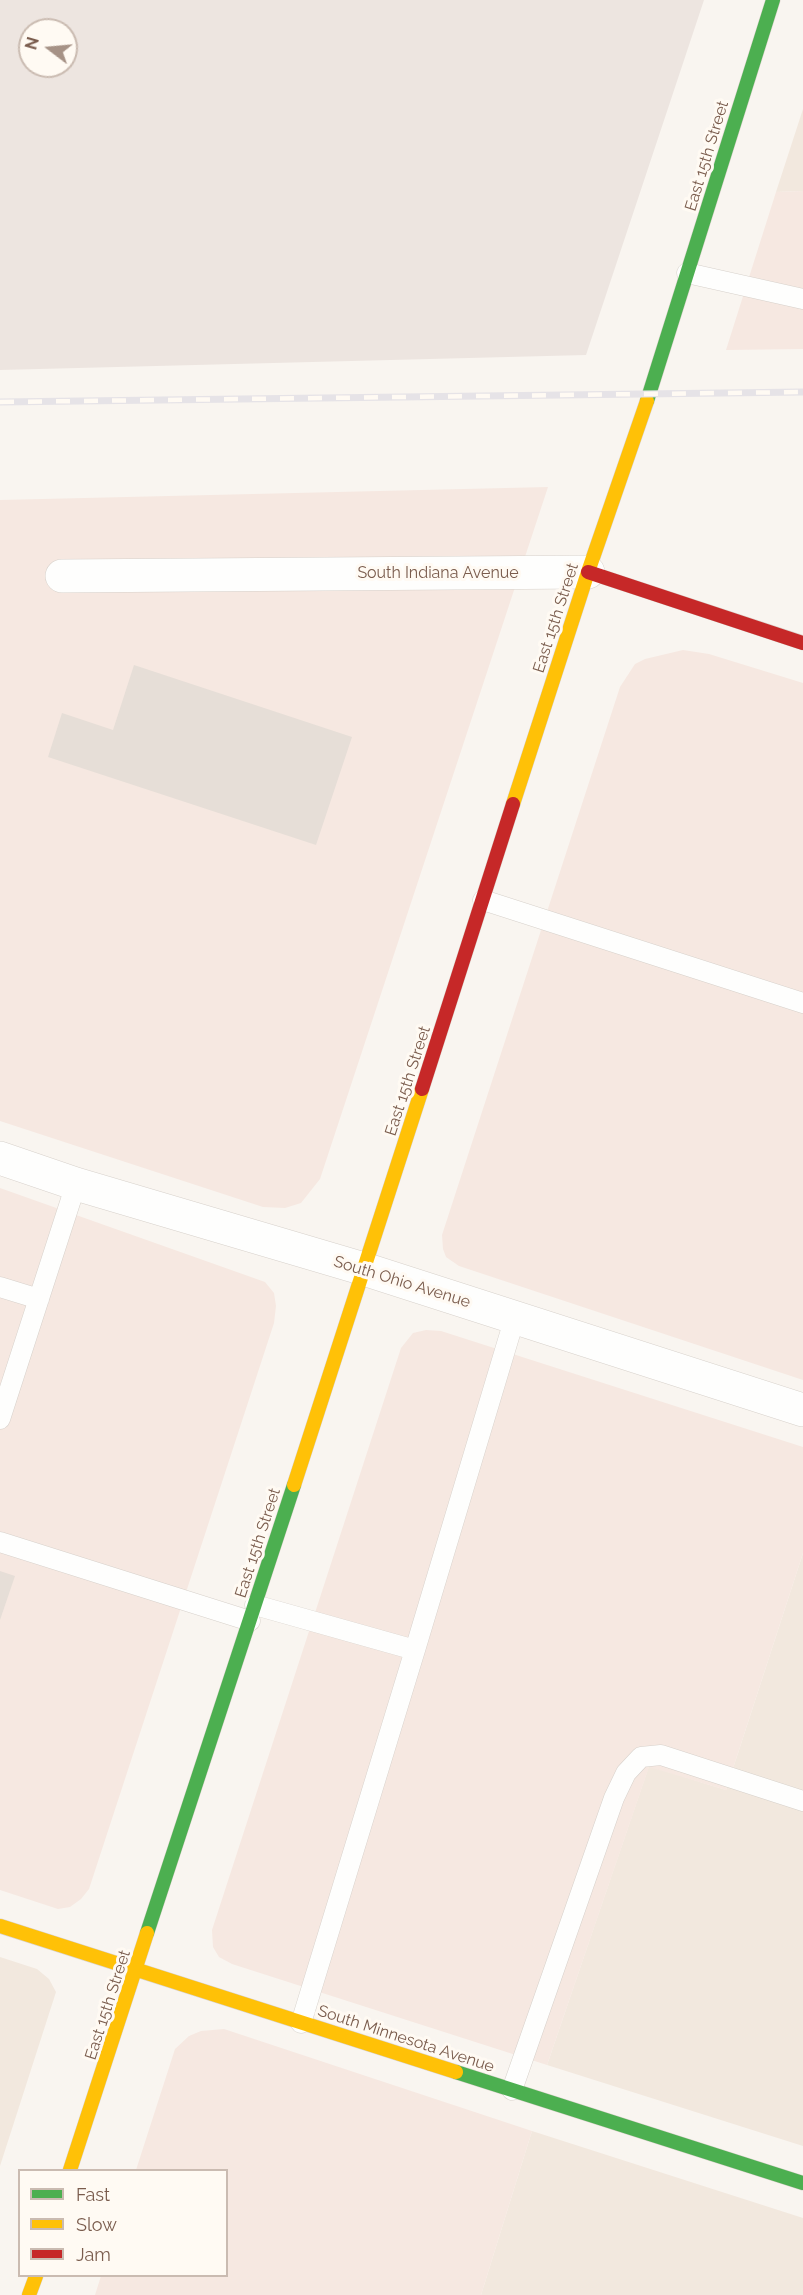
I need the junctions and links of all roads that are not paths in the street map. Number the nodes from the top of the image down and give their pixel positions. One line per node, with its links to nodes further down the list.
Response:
1 (773, 0): 2 (main road, East 15th Street)
2 (687, 273): 3 (lane); 4 (main road, East 15th Street)
3 (803, 299)
4 (588, 572): 5 (street, South Indiana Avenue); 6 (main road, South Indiana Avenue); 7 (main road, East 15th Street)
5 (62, 576)
6 (803, 643)
7 (483, 900): 8 (lane); 11 (main road, East 15th Street)
8 (803, 1003)
9 (0, 1158): 10 (street, South Ohio Avenue)
10 (76, 1184): 11 (street, South Ohio Avenue); 13 (lane)
11 (364, 1269): 14 (street, South Ohio Avenue); 18 (main road, East 15th Street)
12 (0, 1287): 13 (lane)
13 (39, 1299): 16 (lane)
14 (515, 1317): 15 (street, South Ohio Avenue); 19 (lane)
15 (803, 1410)
16 (0, 1419)
17 (0, 1542): 18 (lane)
18 (252, 1613): 19 (lane); 22 (main road, East 15th Street)
19 (415, 1650): 23 (lane)
20 (803, 1801): 24 (lane)
21 (0, 1926): 22 (main road, South Minnesota Avenue)
22 (136, 1971): 23 (main road, South Minnesota Avenue); 25 (main road, East 15th Street)
23 (301, 2023): 24 (main road, South Minnesota Avenue)
24 (512, 2090): 26 (main road, South Minnesota Avenue)
25 (70, 2169)
26 (803, 2183)
27 (36, 2277): 28 (main road)
28 (29, 2295)

